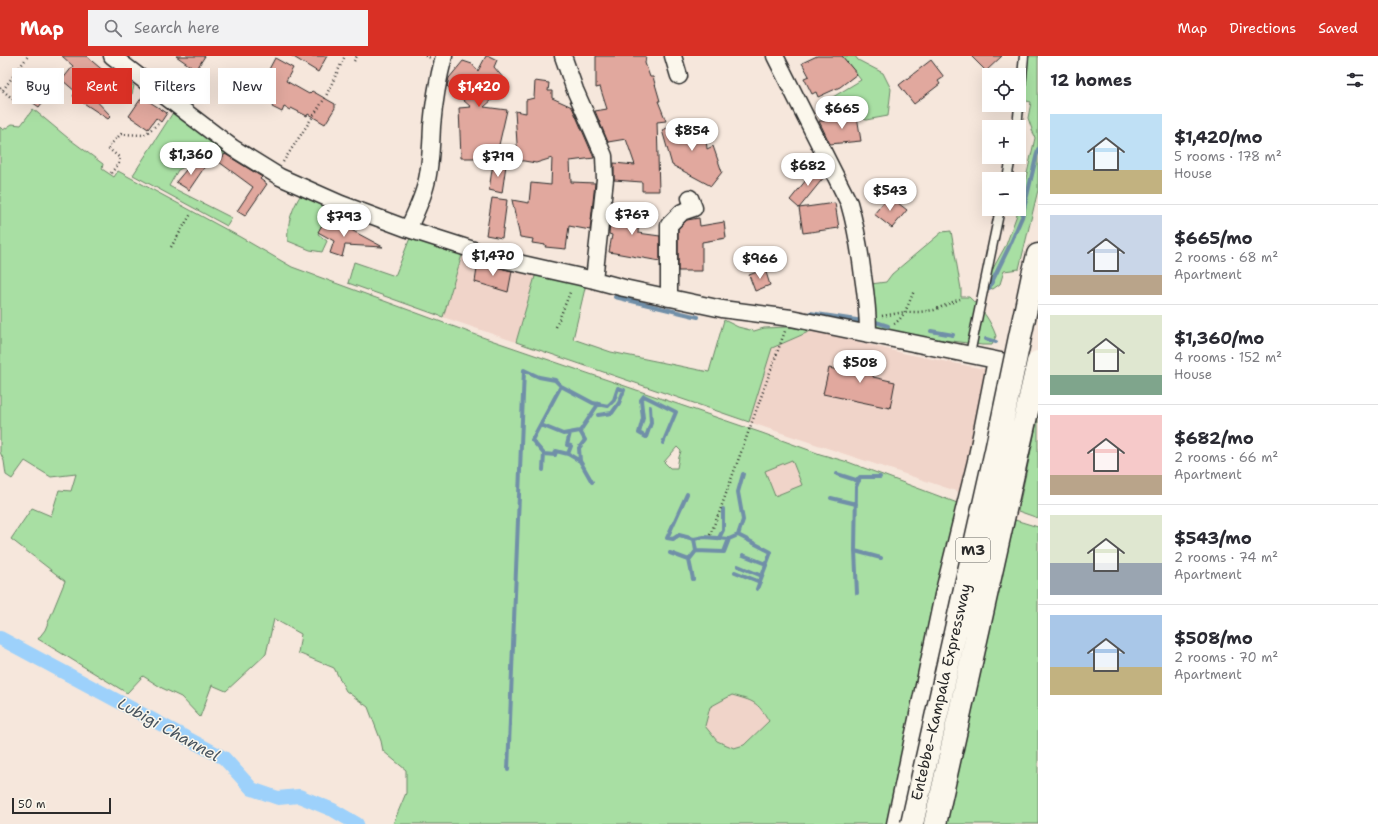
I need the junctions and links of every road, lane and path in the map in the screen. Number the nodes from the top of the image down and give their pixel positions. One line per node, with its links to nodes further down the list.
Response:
1 (28, 56): 12 (path)
2 (112, 56): 17 (street)
3 (345, 56): 17 (path)
4 (357, 56): 10 (path)
5 (444, 56): 21 (street)
6 (563, 56): 25 (street)
7 (673, 56): 11 (street)
8 (775, 56): 32 (street)
9 (1024, 56): 14 (lane)
10 (354, 61)
11 (679, 76)
12 (1, 89): 13 (path)
13 (12, 98)
14 (1018, 120)
15 (158, 124): 16 (path)
16 (112, 172)
17 (275, 174): 21 (street)
18 (690, 198): 27 (street)
19 (191, 214): 22 (path)
20 (999, 216): 34 (lane)
21 (408, 229): 24 (street)
22 (171, 247)
23 (1036, 265): 40 (highway, Entebbe–Kampala Expressway / M3, bridge)
24 (577, 276): 25 (street); 31 (path)
25 (594, 280): 27 (street)
26 (914, 291): 29 (path)
27 (669, 298): 30 (street)
28 (960, 299): 29 (path)
29 (905, 312): 32 (path); 33 (path)
30 (791, 318): 32 (street); 38 (path)
31 (556, 327)
32 (868, 327): 34 (street)
33 (891, 327)
34 (970, 354): 35 (street)
35 (996, 360): 37 (street); 39 (street)
36 (1038, 362): 41 (highway, Entebbe–Kampala Expressway / M3, bridge)
37 (1038, 369)
38 (710, 535)
39 (895, 824)
40 (912, 824)
41 (935, 824)

